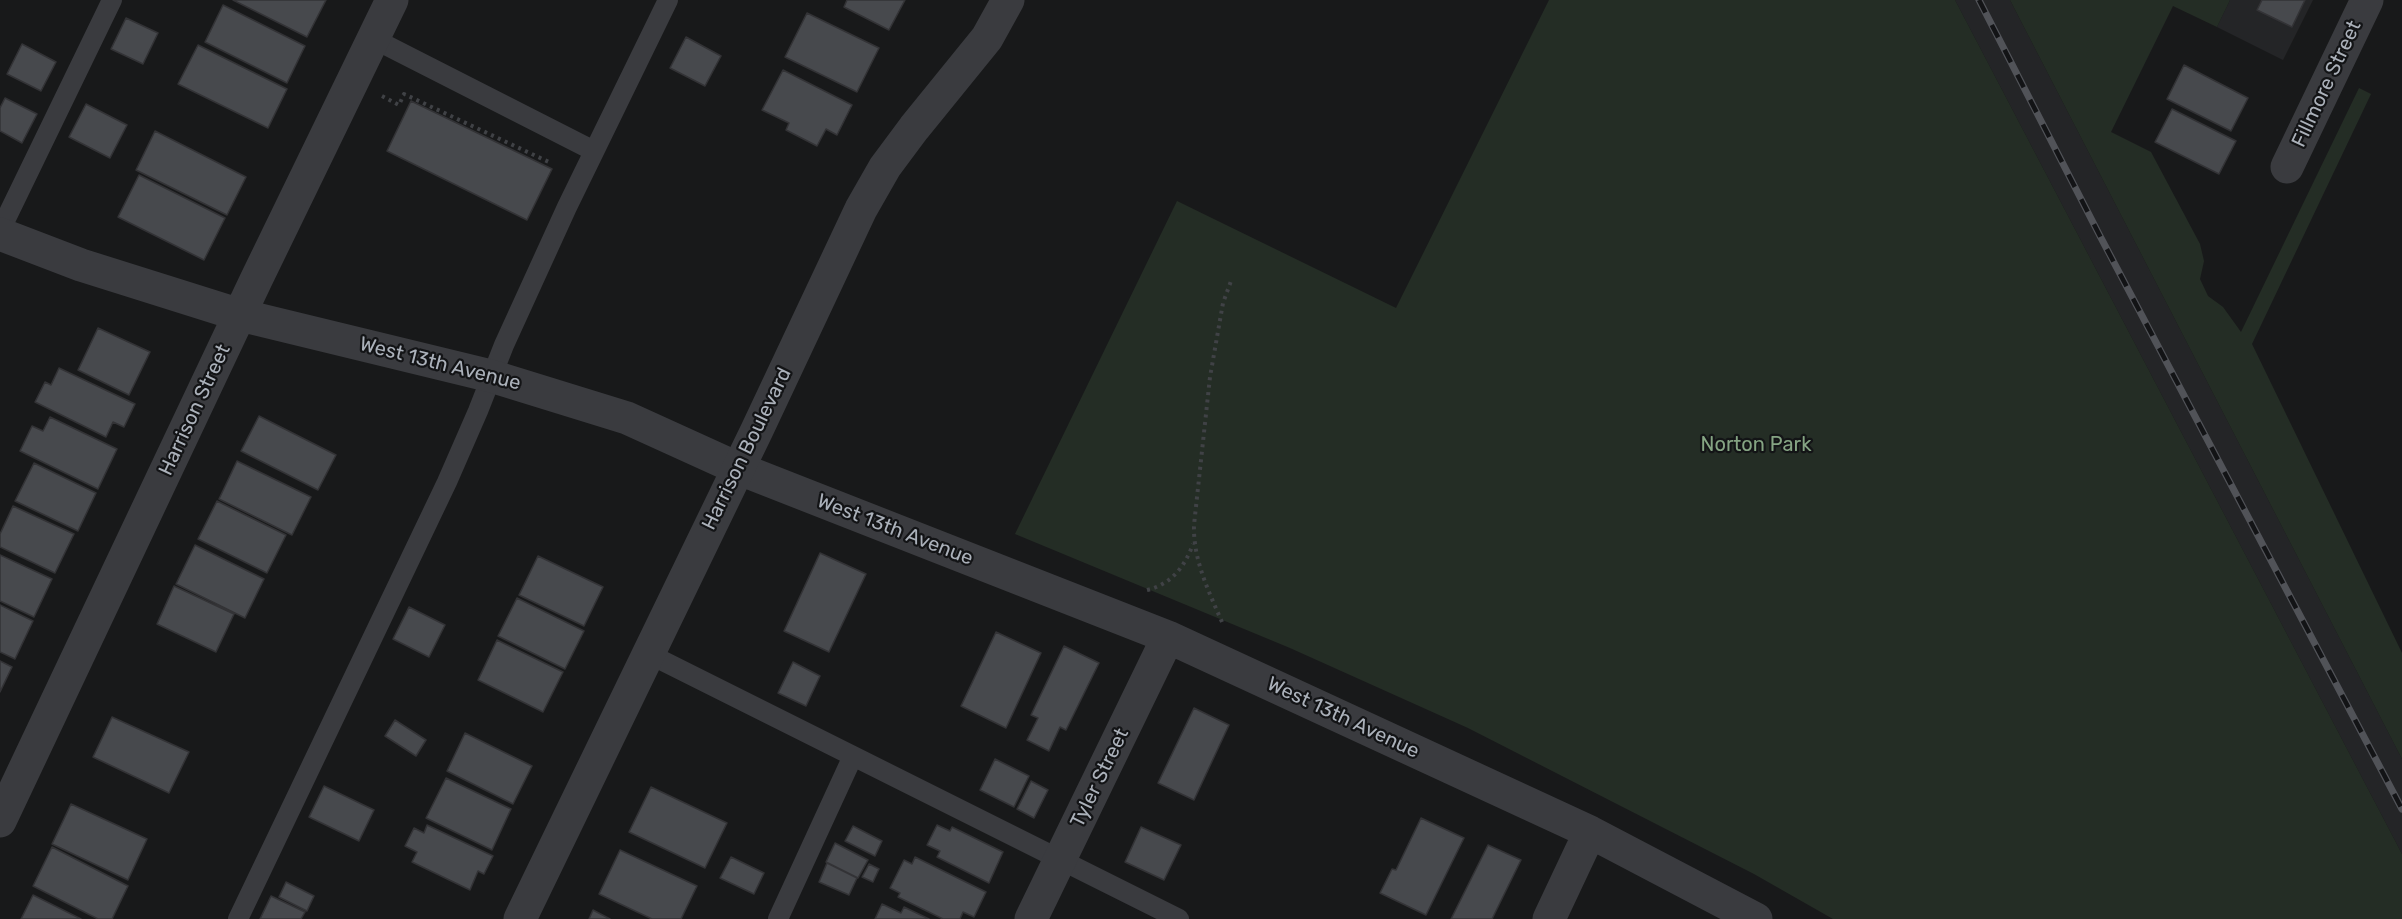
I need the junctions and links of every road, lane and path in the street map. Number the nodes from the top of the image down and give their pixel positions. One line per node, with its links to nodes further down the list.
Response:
1 (112, 0): 11 (lane)
2 (392, 0): 6 (street, Harrison Street)
3 (668, 0): 8 (lane)
4 (1008, 0): 15 (street, Harrison Boulevard)
5 (2367, 0): 10 (street, Fillmore Street)
6 (374, 39): 7 (street, Harrison Street); 8 (lane)
7 (352, 82): 9 (path); 13 (street, Harrison Street)
8 (594, 151): 14 (lane)
9 (551, 164)
10 (2288, 167)
11 (0, 232): 13 (street, West 13th Avenue)
12 (1231, 280): 16 (path)
13 (240, 315): 14 (street, West 13th Avenue); 22 (street, Harrison Street)
14 (491, 376): 15 (street, West 13th Avenue); 25 (lane)
15 (737, 468): 19 (street, West 13th Avenue); 20 (street, Harrison Boulevard)
16 (1193, 543): 17 (path); 18 (path)
17 (1148, 590)
18 (1222, 622)
19 (1168, 637): 23 (street, West 13th Avenue); 24 (street, Tyler Street)
20 (649, 654): 21 (lane); 26 (street, Harrison Boulevard)
21 (853, 756): 24 (lane); 27 (lane)
22 (0, 821)
23 (1590, 832): 30 (street); 31 (street, West 13th Avenue)
24 (1060, 860): 28 (street, Tyler Street); 29 (lane)
25 (238, 919)
26 (520, 919)
27 (778, 919)
28 (1031, 919)
29 (1179, 919)
30 (1549, 919)
31 (1756, 919)

